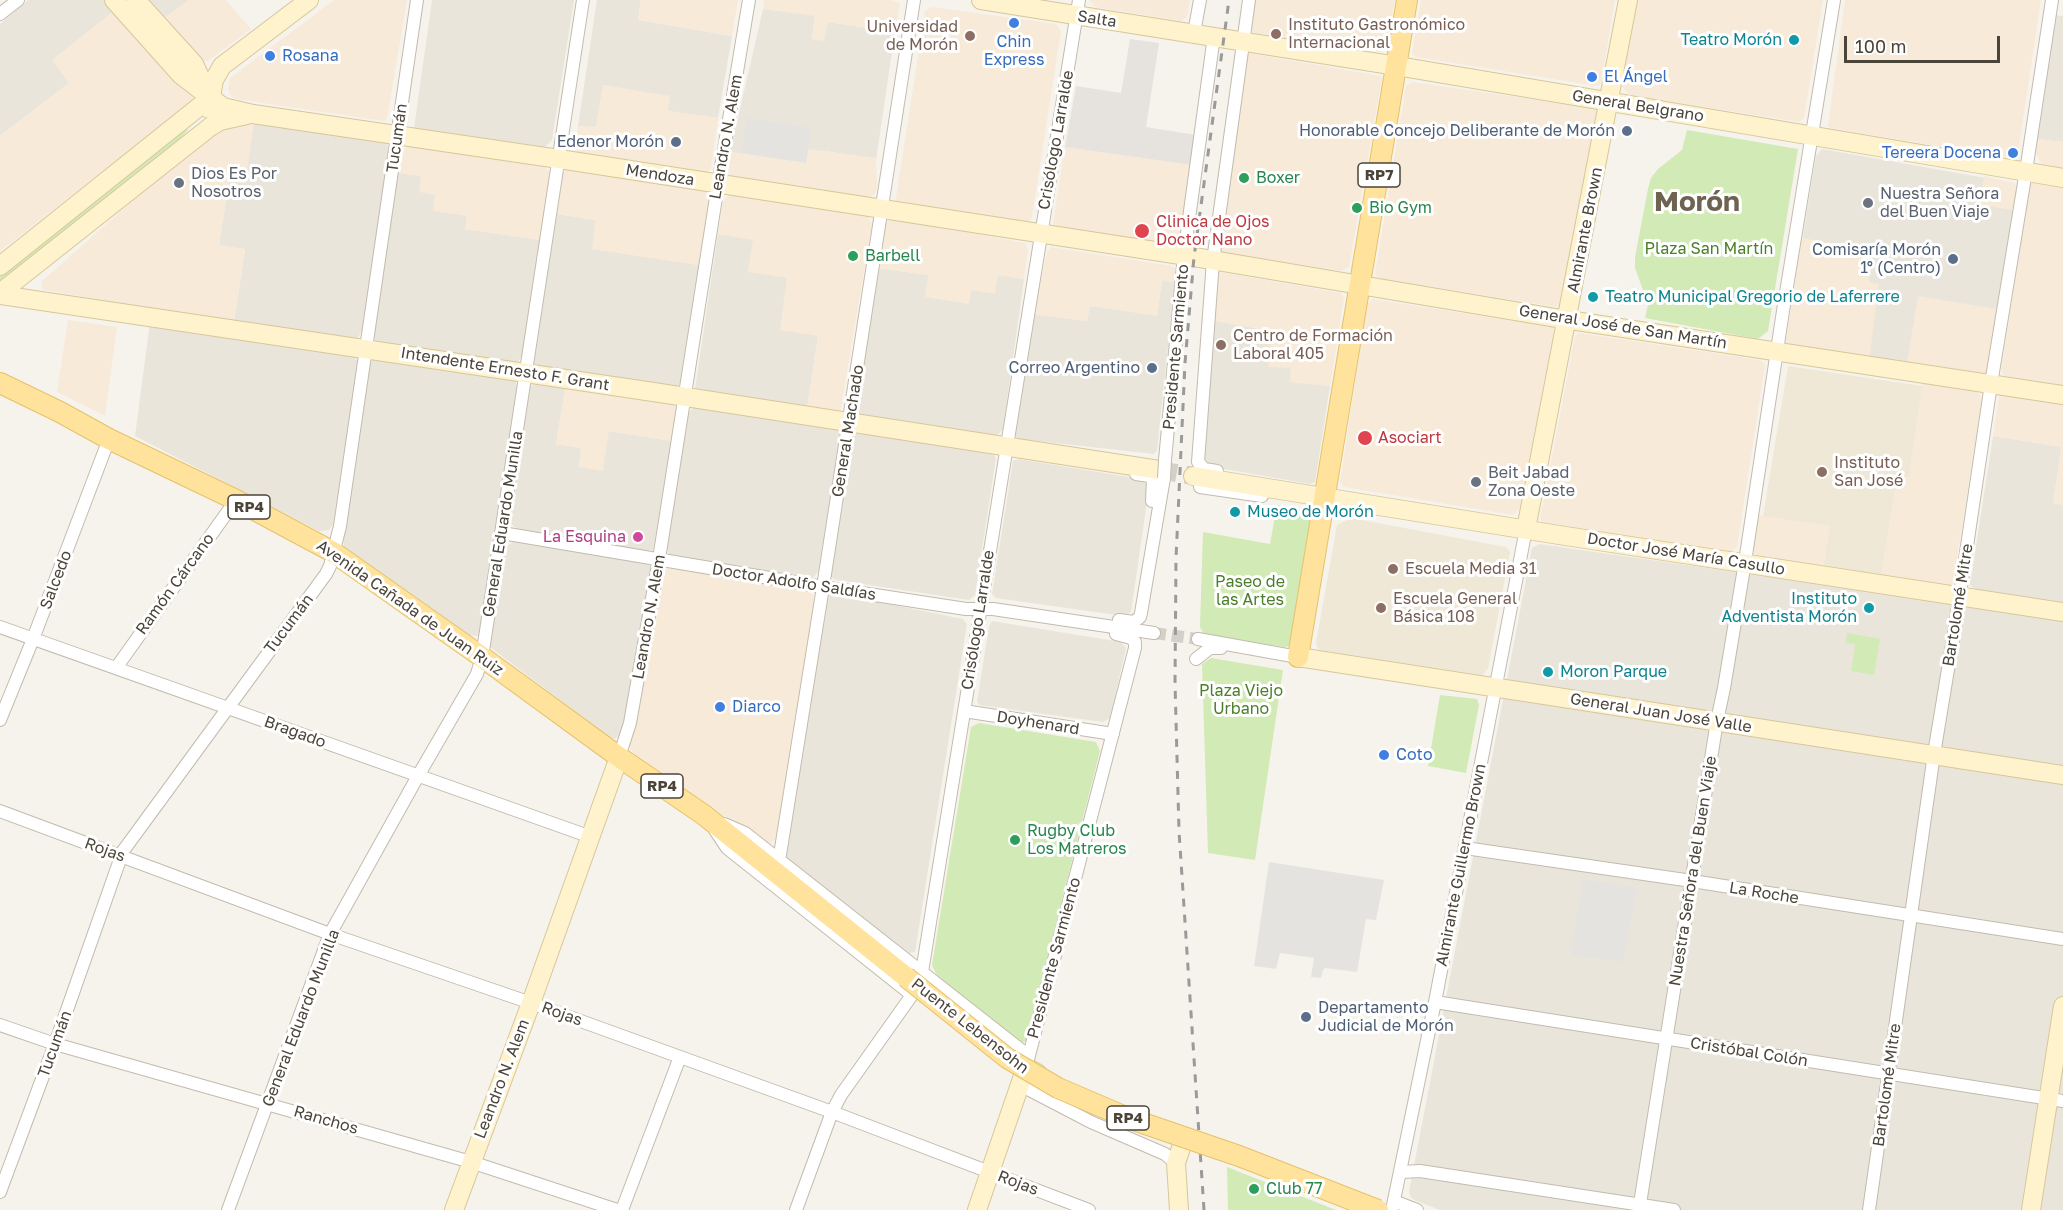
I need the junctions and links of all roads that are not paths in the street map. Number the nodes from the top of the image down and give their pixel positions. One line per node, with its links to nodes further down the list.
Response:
1 (18, 0): 18 (street)
2 (114, 0): 23 (street, Mendoza)
3 (136, 0): 23 (street)
4 (309, 0): 23 (street)
5 (417, 0): 27 (street, Tucumán)
6 (583, 0): 29 (street, General Eduardo Munilla)
7 (749, 0): 32 (street, Leandro N. Alem)
8 (914, 0): 33 (street, General Machado)
9 (981, 0): 16 (street, Salta)
10 (1200, 0): 19 (street)
11 (1249, 0): 21 (street, Presidente Sarmiento)
12 (1407, 0): 22 (main road, RP7)
13 (1628, 0): 24 (street, Almirante Brown)
14 (1834, 0): 26 (street, Nuestra Señora del Buen Viaje)
15 (2052, 0): 30 (street, Bartolomé Mitre)
16 (1016, 3): 17 (street, Salta)
17 (1078, 8): 19 (street, Salta); 34 (street, Crisólogo Larralde)
18 (0, 14)
19 (1194, 33): 20 (street, Salta)
20 (1214, 36): 21 (street, General Belgrano); 35 (street, Presidente Sarmiento)
21 (1243, 41): 22 (street, General Belgrano); 36 (street, Presidente Sarmiento)
22 (1397, 66): 24 (street, General Belgrano); 38 (main road, RP7)
23 (210, 98): 25 (street, Mendoza); 28 (street); 37 (street)
24 (1609, 102): 26 (street, General Belgrano); 40 (street, Almirante Brown)
25 (253, 114): 27 (street, Mendoza); 28 (street)
26 (1812, 134): 30 (street, General Belgrano); 42 (street, Nuestra Señora del Buen Viaje)
27 (397, 135): 29 (street, Mendoza); 41 (street, Tucumán)
28 (179, 152): 39 (street)
29 (559, 159): 32 (street, Mendoza); 43 (street, General Eduardo Munilla)
30 (2026, 171): 31 (street, General Belgrano); 45 (street, Bartolomé Mitre)
31 (2063, 178)
32 (718, 184): 33 (street, Mendoza); 47 (street, Leandro N. Alem)
33 (881, 209): 34 (street, Mendoza); 48 (street, General Machado)
34 (1040, 234): 35 (street, Mendoza); 51 (street, Crisólogo Larralde)
35 (1184, 255): 36 (street, General José de San Martín); 50 (street, Presidente Sarmiento)
36 (1213, 261): 38 (street, General José de San Martín); 53 (street, Presidente Sarmiento)
37 (0, 266)
38 (1361, 285): 40 (street, General José de San Martín); 54 (main road, RP7)
39 (0, 294): 41 (street, Intendente Ernesto F. Grant)
40 (1568, 319): 42 (street, General José de San Martín); 57 (street, Almirante Brown)
41 (365, 348): 43 (street, Intendente Ernesto F. Grant); 59 (street, Tucumán)
42 (1777, 350): 45 (street, General José de San Martín); 61 (street, Nuestra Señora del Buen Viaje)
43 (527, 372): 47 (street, Intendente Ernesto F. Grant); 58 (street, General Eduardo Munilla)
44 (0, 383): 49 (main road, Avenida Cañada de Juan Ruiz / RP4)
45 (1991, 384): 46 (street, General José de San Martín); 63 (street, Bartolomé Mitre)
46 (2063, 395)
47 (685, 396): 48 (street, Intendente Ernesto F. Grant); 60 (street, Leandro N. Alem)
48 (849, 423): 51 (street, Intendente Ernesto F. Grant); 62 (street, General Machado)
49 (109, 439): 55 (main road, Avenida Cañada de Juan Ruiz / RP4); 71 (street, Salcedo)
50 (1167, 446): 51 (street, Intendente Ernesto F. Grant); 52 (street, Presidente Sarmiento)
51 (1008, 447): 52 (street, Intendente Ernesto F. Grant); 56 (street, Intendente Ernesto F. Grant); 64 (street, Crisólogo Larralde)
52 (1163, 469): 56 (street, Presidente Sarmiento)
53 (1198, 476): 54 (street, Doctor José María Casullo)
54 (1318, 495): 57 (street, Doctor José María Casullo); 75 (main road, RP7)
55 (236, 500): 59 (main road, Avenida Cañada de Juan Ruiz / RP4); 77 (street, Ramón Cárcano)
56 (1157, 512): 66 (street, Presidente Sarmiento)
57 (1526, 530): 61 (street, Doctor José María Casullo); 78 (street, Almirante Guillermo Brown)
58 (502, 533): 60 (street, Doctor Adolfo Saldías); 74 (street, General Eduardo Munilla)
59 (333, 552): 74 (main road, Avenida Cañada de Juan Ruiz / RP4); 79 (street, Tucumán)
60 (659, 559): 62 (street, Doctor Adolfo Saldías); 85 (street, Leandro N. Alem)
61 (1745, 562): 63 (street, Doctor José María Casullo); 82 (street, Nuestra Señora del Buen Viaje)
62 (824, 588): 64 (street, Doctor Adolfo Saldías); 94 (street, General Machado)
63 (1960, 595): 65 (street, Doctor José María Casullo); 84 (street, Bartolomé Mitre)
64 (980, 610): 67 (street, Doctor Adolfo Saldías); 80 (street, Crisólogo Larralde)
65 (2063, 612)
66 (1137, 620): 67 (street, Doctor Adolfo Saldías)
67 (1087, 623): 69 (street); 70 (street, Doctor Adolfo Saldías)
68 (0, 627): 71 (street, Bragado)
69 (1154, 633)
70 (1127, 636): 83 (street, Presidente Sarmiento)
71 (33, 639): 77 (street, Bragado); 81 (street, Salcedo)
72 (1197, 639): 73 (street, General Juan José Valle)
73 (1259, 651): 75 (street, General Juan José Valle); 76 (street, General Juan José Valle)
74 (482, 657): 85 (main road, Avenida Cañada de Juan Ruiz / RP4); 87 (street, General Eduardo Munilla)
75 (1298, 657): 78 (street, General Juan José Valle)
76 (1196, 659)
77 (116, 668): 79 (street, Bragado)
78 (1495, 687): 82 (street, General Juan José Valle); 92 (street, Almirante Guillermo Brown)
79 (227, 707): 87 (street, Bragado); 93 (street, Tucumán)
80 (964, 711): 83 (street, Doyhenard); 99 (street, Crisólogo Larralde)
81 (0, 720)
82 (1717, 721): 84 (street, General Juan José Valle); 95 (street, Nuestra Señora del Buen Viaje)
83 (1113, 734): 108 (street, Presidente Sarmiento)
84 (1934, 754): 86 (street, General Juan José Valle); 96 (street, Bartolomé Mitre)
85 (620, 757): 89 (main road, Avenida Cañada de Juan Ruiz / RP4); 91 (street, Leandro N. Alem)
86 (2063, 775)
87 (418, 776): 91 (street, Bragado); 97 (street, General Eduardo Munilla)
88 (0, 811): 93 (street, Rojas)
89 (704, 815): 90 (main road, Avenida Cañada de Juan Ruiz / RP4); 94 (street, Avenida Cañada de Juan Ruiz); 99 (street, Avenida Cañada de Juan Ruiz)
90 (730, 835): 99 (main road, Puente Lebensohn / RP4)
91 (591, 837): 101 (street, Leandro N. Alem)
92 (1465, 848): 95 (street, La Roche); 100 (street, Almirante Guillermo Brown)
93 (121, 856): 97 (street, Rojas); 105 (street, Tucumán)
94 (779, 861): 99 (street, Avenida Cañada de Juan Ruiz)
95 (1692, 881): 96 (street, La Roche); 104 (street, Nuestra Señora del Buen Viaje)
96 (1911, 916): 98 (street, La Roche); 107 (street, Bartolomé Mitre)
97 (330, 934): 101 (street, Rojas); 110 (street, General Eduardo Munilla)
98 (2063, 939)
99 (914, 983): 108 (street, Avenida Cañada de Juan Ruiz); 108 (street, Avenida Cañada de Juan Ruiz); 111 (street, Crisólogo Larralde); 118 (main road, Puente Lebensohn / RP4, bridge)
100 (1435, 1002): 104 (street, Cristóbal Colón); 116 (street, Almirante Guillermo Brown)
101 (531, 1003): 106 (street, Rojas); 113 (street, Leandro N. Alem)
102 (2063, 1006): 109 (street)
103 (0, 1025): 105 (street, Ranchos)
104 (1666, 1038): 107 (street, Cristóbal Colón); 119 (street, Nuestra Señora del Buen Viaje)
105 (55, 1044): 110 (street, Ranchos); 117 (street, Tucumán)
106 (680, 1057): 111 (street, Rojas); 123 (street)
107 (1889, 1075): 109 (street, Cristóbal Colón); 130 (street, Bartolomé Mitre)
108 (1023, 1076): 112 (street, Avenida Cañada de Juan Ruiz); 114 (street, Avenida Cañada de Juan Ruiz); 115 (street, Presidente Sarmiento)
109 (2056, 1100): 131 (street)
110 (269, 1104): 113 (street, Ranchos); 120 (street, General Eduardo Munilla)
111 (832, 1112): 115 (street, Rojas); 124 (street, Crisólogo Larralde)
112 (1183, 1142): 114 (street); 118 (street, Avenida Cañada de Juan Ruiz)
113 (471, 1162): 121 (street, Leandro N. Alem); 122 (street, Ranchos)
114 (1176, 1163): 127 (street)
115 (991, 1172): 125 (street, Presidente Sarmiento); 126 (street, Rojas)
116 (1401, 1172): 118 (street, Almirante Guillermo Brown); 119 (street)
117 (0, 1192)
118 (1387, 1208): 128 (street)
119 (1640, 1208): 129 (street)
120 (228, 1210)
121 (454, 1210)
122 (617, 1210)
123 (622, 1210)
124 (796, 1210)
125 (977, 1210)
126 (1089, 1210)
127 (1179, 1210)
128 (1417, 1210)
129 (1674, 1210)
130 (1869, 1210)
131 (2031, 1210)

